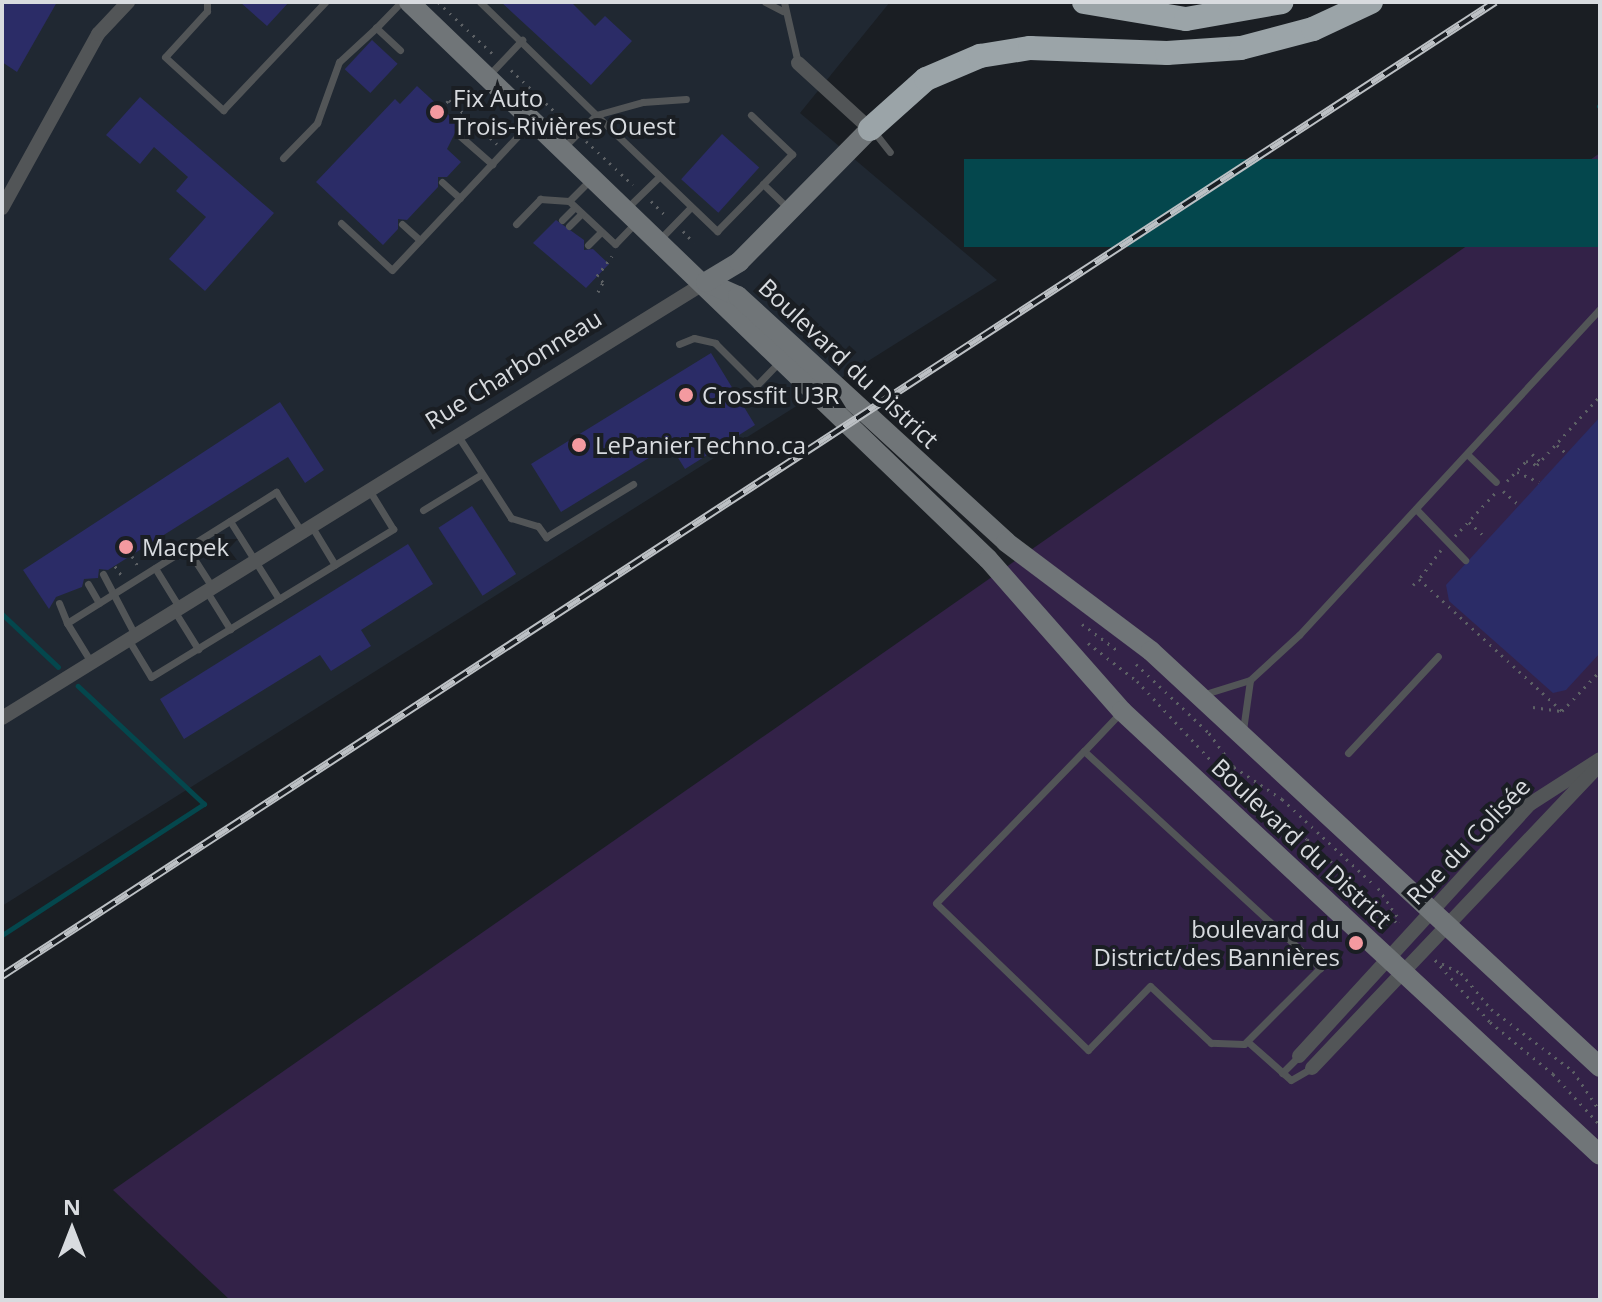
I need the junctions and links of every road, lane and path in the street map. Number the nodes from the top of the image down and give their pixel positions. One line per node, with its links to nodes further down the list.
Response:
1 (128, 2): 42 (street)
2 (207, 2): 3 (lane)
3 (325, 2)
4 (401, 2): 13 (lane)
5 (409, 2): 19 (street)
6 (438, 2): 16 (path)
7 (480, 2): 14 (lane)
8 (765, 2): 12 (lane)
9 (1084, 2): 10 (highway)
10 (1282, 2)
11 (1371, 2): 26 (highway)
12 (784, 6): 17 (lane)
13 (376, 28): 15 (lane); 32 (lane)
14 (522, 40): 19 (lane); 22 (lane)
15 (400, 50)
16 (495, 55)
17 (798, 63): 26 (street)
18 (509, 68): 25 (path)
19 (488, 76): 24 (street)
20 (686, 99): 22 (lane)
21 (441, 108): 30 (path)
22 (596, 115): 28 (lane); 35 (lane)
23 (751, 115): 37 (lane)
24 (534, 119): 28 (street); 30 (lane)
25 (563, 120)
26 (870, 129): 31 (lane); 44 (street)
27 (460, 136): 33 (lane)
28 (564, 147): 34 (street)
29 (592, 147): 38 (path)
30 (504, 151): 33 (lane)
31 (890, 152)
32 (283, 158)
33 (492, 164): 39 (lane)
34 (594, 175): 40 (lane); 43 (street)
35 (659, 177): 41 (lane); 43 (lane)
36 (442, 182): 39 (lane)
37 (763, 184): 41 (lane); 44 (lane)
38 (635, 186)
39 (460, 198): 53 (lane)
40 (572, 204): 46 (lane); 46 (lane); 49 (lane)
41 (691, 207): 52 (lane)
42 (2, 208)
43 (639, 208): 45 (path); 50 (lane); 52 (street)
44 (791, 211): 57 (street)
45 (661, 212)
46 (582, 213): 50 (lane)
47 (341, 223): 53 (lane)
48 (402, 224): 53 (lane)
49 (516, 224)
50 (601, 232): 55 (lane)
51 (686, 234): 54 (path)
52 (661, 238): 57 (street)
53 (420, 240)
54 (694, 243)
55 (588, 245)
56 (609, 265): 58 (path)
57 (706, 282): 61 (street, Boulevard du District); 63 (street, Rue Charbonneau); 109 (street, Boulevard du District)
58 (607, 295)
59 (1600, 309): 66 (lane)
60 (679, 344): 61 (lane)
61 (778, 363): 111 (street, Boulevard du District)
62 (1599, 396): 64 (path)
63 (456, 435): 70 (lane); 74 (street, Rue Charbonneau)
64 (1556, 444): 65 (path); 68 (path)
65 (1566, 453)
66 (1467, 454): 73 (lane); 76 (lane)
67 (1532, 454): 68 (path)
68 (1540, 461): 69 (path)
69 (1516, 471): 71 (path); 73 (path)
70 (482, 474): 72 (lane); 77 (lane)
71 (1539, 482)
72 (633, 484)
73 (1498, 485): 75 (path); 79 (path)
74 (368, 489): 80 (street, Rue Charbonneau); 87 (lane)
75 (1518, 504)
76 (1416, 509): 86 (lane); 108 (lane)
77 (423, 510)
78 (230, 521): 80 (lane); 83 (lane); 85 (lane)
79 (1469, 522): 81 (path); 82 (path)
80 (306, 528): 85 (street, Rue Charbonneau); 87 (lane)
81 (1455, 536)
82 (1486, 538)
83 (187, 548): 88 (lane); 93 (lane)
84 (1442, 549): 90 (path)
85 (255, 560): 93 (street, Rue Charbonneau); 95 (lane)
86 (1465, 560)
87 (335, 565): 95 (lane)
88 (155, 568): 94 (lane); 98 (lane)
89 (103, 574): 94 (lane)
90 (1419, 579): 92 (path); 112 (path)
91 (88, 584): 97 (lane)
92 (1413, 585)
93 (209, 588): 98 (street, Rue Charbonneau); 101 (lane)
94 (112, 595): 97 (lane); 103 (lane)
95 (279, 599): 101 (lane)
96 (59, 603): 100 (lane)
97 (99, 603): 100 (lane)
98 (177, 609): 103 (street, Rue Charbonneau); 104 (lane)
99 (1074, 615): 120 (path)
100 (67, 623): 106 (lane)
101 (230, 629): 104 (lane)
102 (1081, 636): 122 (path)
103 (132, 637): 104 (lane); 106 (street, Rue Charbonneau)
104 (198, 649)
105 (1438, 656): 116 (lane)
106 (91, 662): 113 (street, Rue Charbonneau)
107 (1600, 671): 112 (path)
108 (1250, 680): 109 (lane); 114 (lane)
109 (1199, 695): 114 (street, Boulevard du District)
110 (1533, 707): 112 (path)
111 (1122, 711): 115 (lane); 124 (street, Boulevard du District)
112 (1562, 711)
113 (2, 718)
114 (1243, 736): 119 (street, Boulevard du District)
115 (1084, 751): 125 (lane); 125 (lane)
116 (1348, 753)
117 (1600, 759): 119 (street, Rue du Colisée)
118 (1600, 765): 121 (street, Rue du Colisée)
119 (1431, 911): 121 (street, Boulevard du District); 122 (street, Rue du Colisée)
120 (1399, 918)
121 (1449, 927): 123 (street, Rue du Colisée); 127 (street, Boulevard du District)
122 (1406, 929): 124 (street, Rue du Colisée)
123 (1430, 955): 124 (street, Rue du Colisée); 130 (path); 131 (path)
124 (1396, 965): 126 (street); 128 (street); 132 (street, Boulevard du District)
125 (1248, 1042): 129 (lane)
126 (1299, 1056): 129 (lane)
127 (1600, 1067)
128 (1312, 1068): 129 (lane)
129 (1282, 1073)
130 (1600, 1111)
131 (1600, 1125)
132 (1600, 1155)

